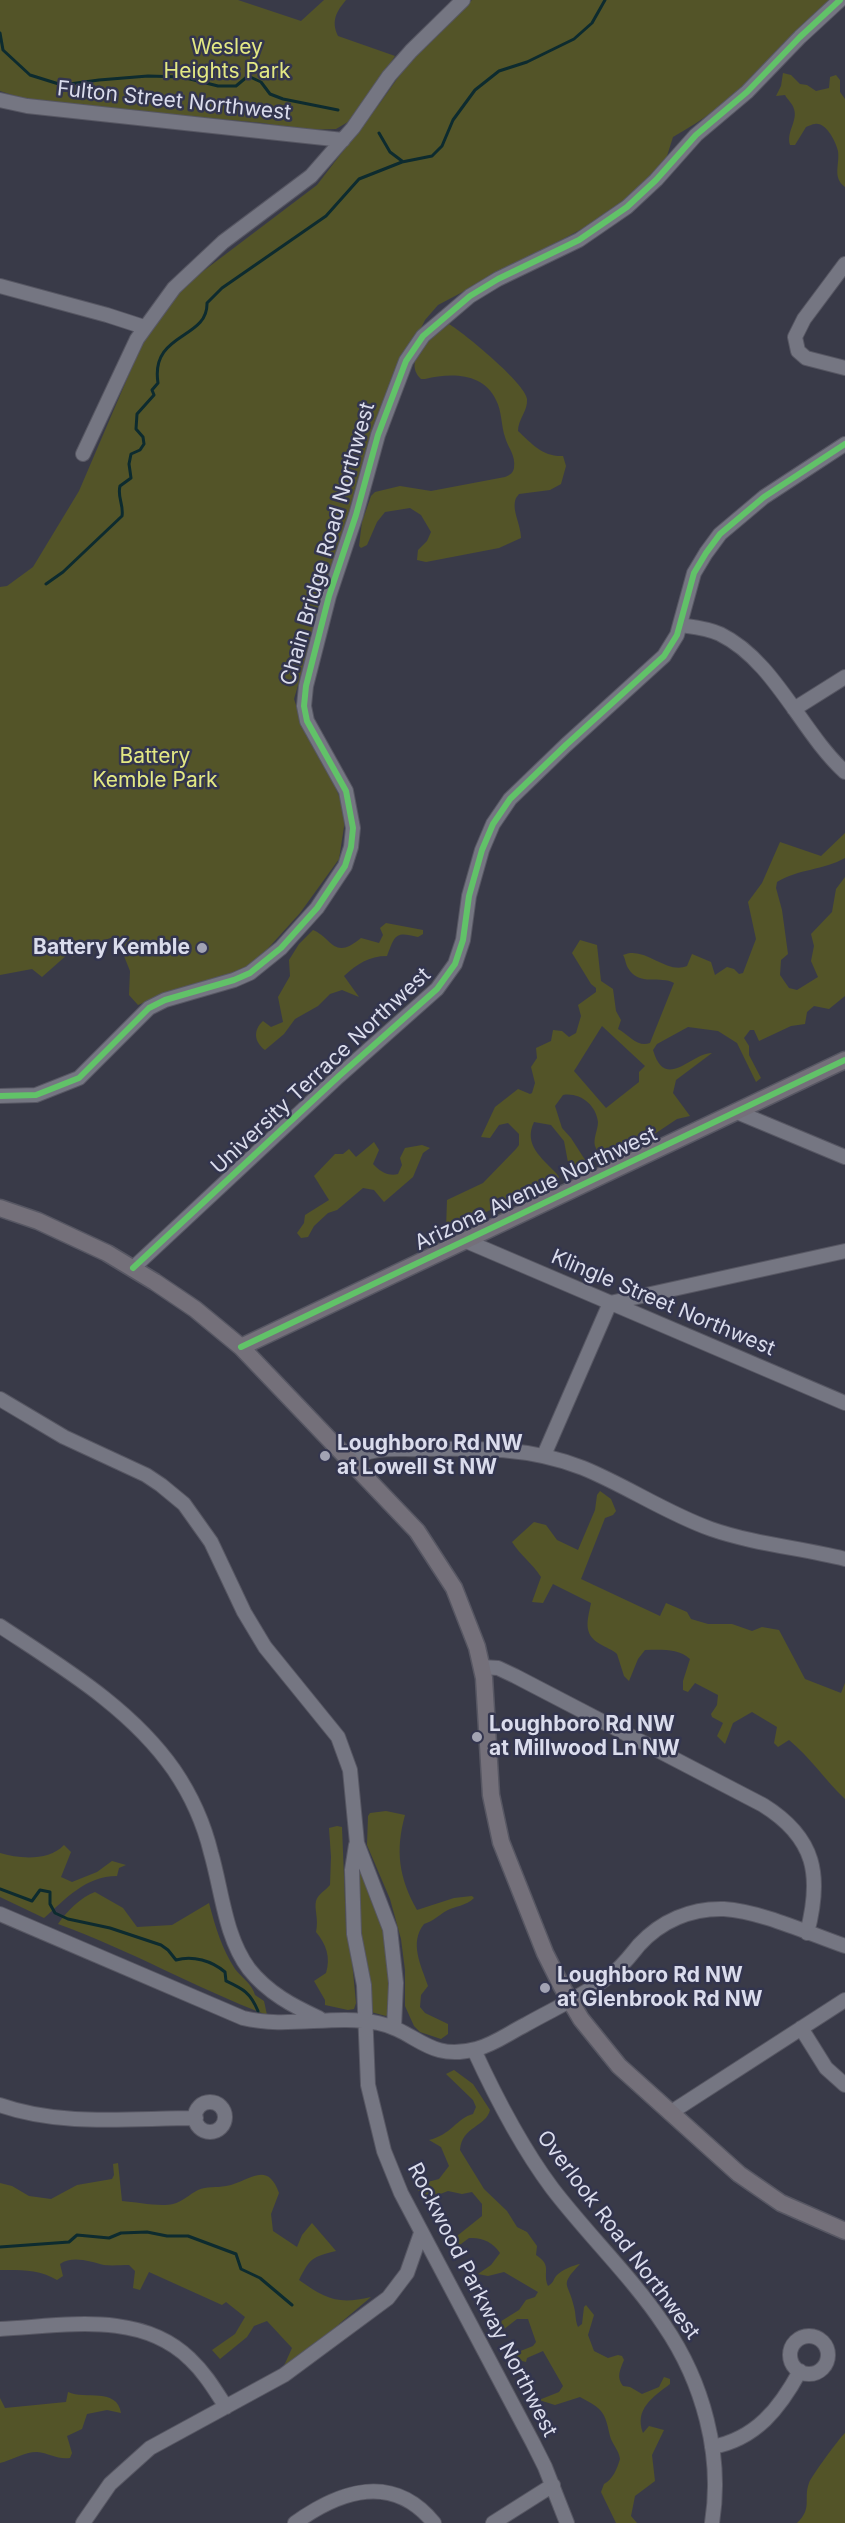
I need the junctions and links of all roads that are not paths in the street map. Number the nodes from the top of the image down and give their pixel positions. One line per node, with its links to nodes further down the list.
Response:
1 (463, 0): 4 (street)
2 (840, 0): 16 (street, Chain Bridge Road Northwest)
3 (0, 100): 4 (street, Fulton Street Northwest)
4 (344, 140): 7 (street)
5 (845, 264): 8 (street)
6 (0, 286): 7 (street)
7 (144, 327): 10 (street)
8 (845, 368)
9 (845, 444): 11 (street, University Terrace Northwest)
10 (84, 454)
11 (680, 624): 13 (street); 22 (street, University Terrace Northwest)
12 (845, 677): 13 (street)
13 (794, 709): 14 (street)
14 (845, 772)
15 (845, 1060): 17 (main road, Arizona Avenue Northwest)
16 (0, 1096)
17 (737, 1112): 18 (street); 20 (main road, Arizona Avenue Northwest)
18 (845, 1157)
19 (0, 1208): 22 (main road)
20 (466, 1241): 23 (street, Klingle Street Northwest); 24 (main road, Arizona Avenue Northwest)
21 (845, 1251): 23 (street)
22 (133, 1268): 24 (main road)
23 (610, 1303): 26 (street, Klingle Street Northwest); 27 (street)
24 (241, 1347): 28 (main road)
25 (0, 1399): 32 (street, Rockwood Parkway Northwest)
26 (845, 1403)
27 (544, 1455): 28 (street); 29 (street)
28 (351, 1461): 31 (main road)
29 (845, 1559)
30 (0, 1626): 38 (street)
31 (482, 1667): 34 (street); 36 (main road)
32 (357, 1843): 39 (street, Rockwood Parkway Northwest); 40 (street, Rockwood Parkway Northwest)
33 (0, 1914): 38 (street)
34 (807, 1933): 35 (street); 36 (street)
35 (845, 1946)
36 (569, 2000): 42 (street); 45 (main road)
37 (845, 2000): 41 (street)
38 (321, 2019): 39 (street)
39 (365, 2021): 40 (street); 48 (street, Rockwood Parkway Northwest)
40 (393, 2028): 42 (street)
41 (801, 2028): 43 (street); 45 (street)
42 (474, 2050): 52 (street, Overlook Road Northwest)
43 (845, 2085)
44 (0, 2105): 46 (street)
45 (670, 2113): 47 (main road)
46 (196, 2118)
47 (845, 2231)
48 (421, 2233): 51 (street); 53 (street, Rockwood Parkway Northwest)
49 (0, 2329): 51 (street)
50 (800, 2371): 52 (street)
51 (226, 2407): 54 (street)
52 (712, 2447): 59 (street, Overlook Road Northwest)
53 (553, 2485): 57 (street); 58 (street, Rockwood Parkway Northwest)
54 (83, 2523)
55 (295, 2523): 56 (street)
56 (434, 2523)
57 (493, 2523)
58 (567, 2523)
59 (712, 2523)

